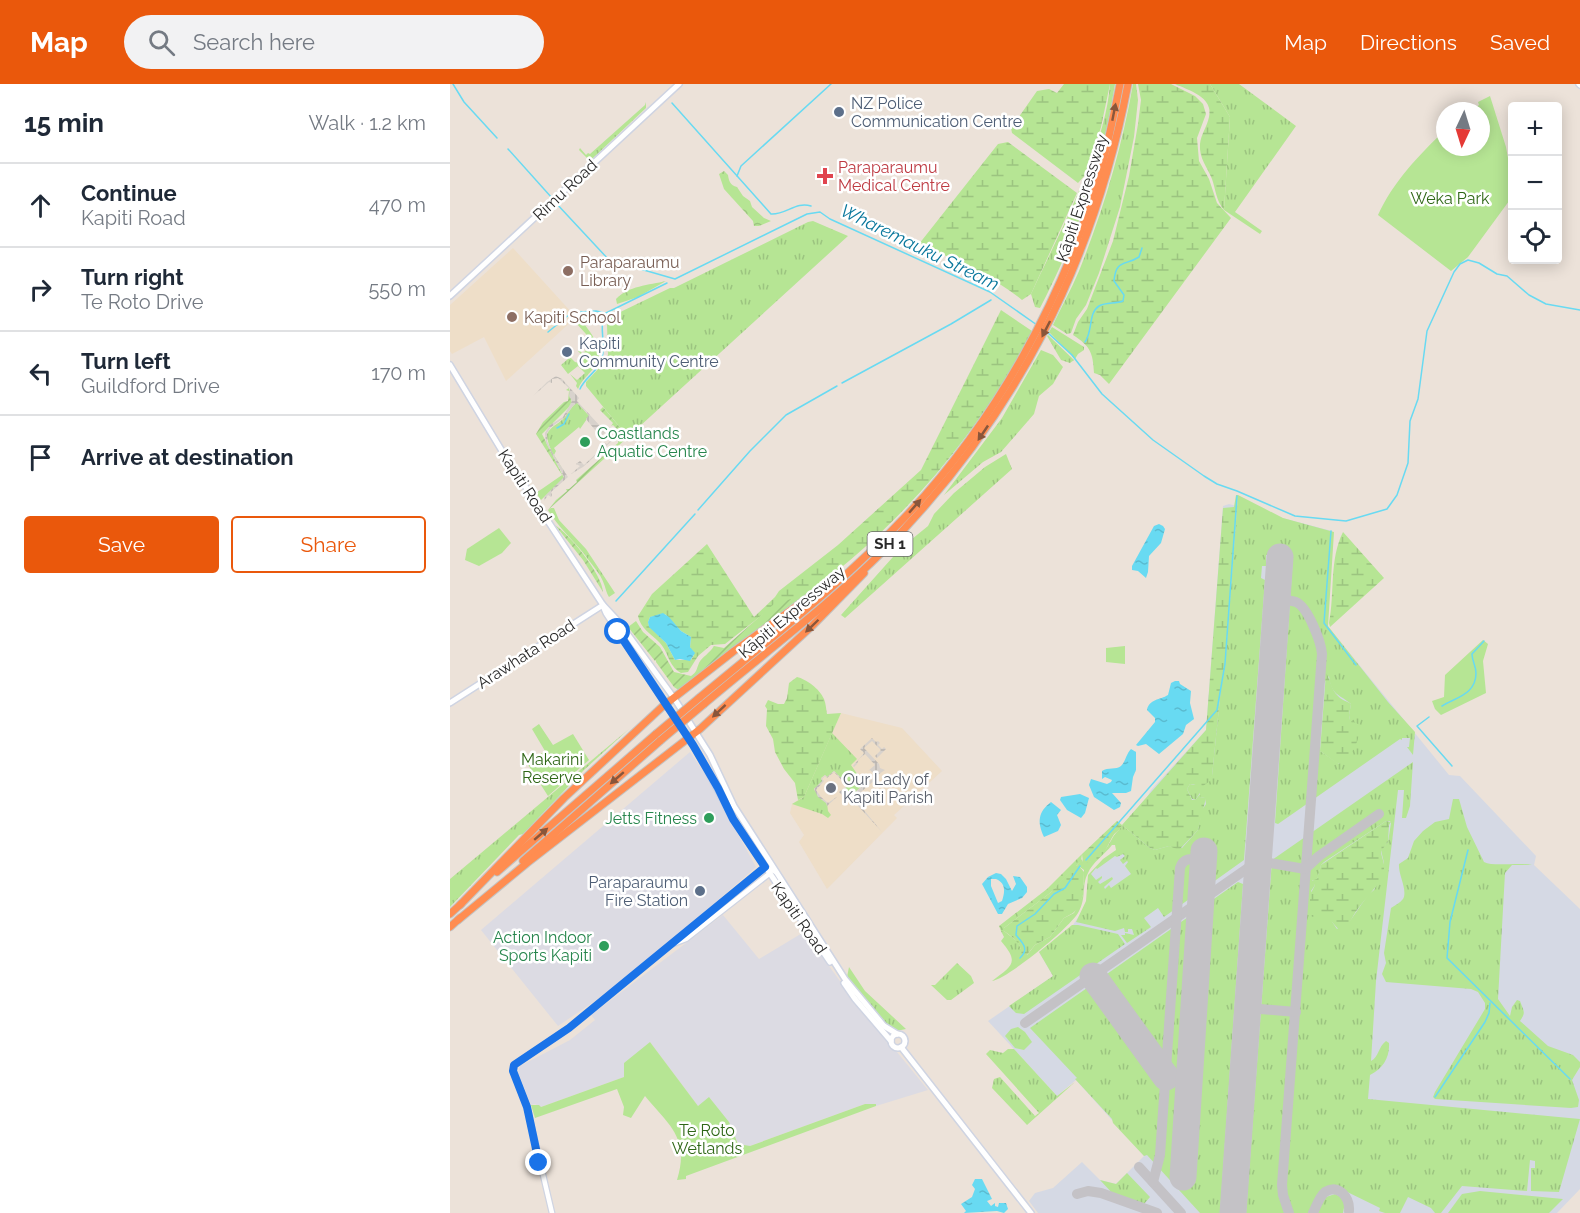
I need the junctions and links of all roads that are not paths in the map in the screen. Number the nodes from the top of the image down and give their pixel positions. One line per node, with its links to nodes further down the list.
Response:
1 (679, 84): 4 (main road, Rimu Road)
2 (1120, 84): 5 (highway, Kāpiti Expressway / SH 1, one-way to 2)
3 (1128, 84): 5 (highway, Kāpiti Expressway / SH 1, one-way to 5)
4 (450, 296)
5 (1033, 346): 7 (highway, Kāpiti Expressway / SH 1, one-way to 7); 8 (highway, Kāpiti Expressway / SH 1, one-way to 5)
6 (450, 365): 9 (main road, Kapiti Road)
7 (881, 553): 11 (highway, Kāpiti Expressway / SH 1); 14 (highway, one-way to 14)
8 (865, 556): 10 (highway); 11 (highway, Kāpiti Expressway / SH 1)
9 (603, 605): 10 (main road, Kapiti Road); 12 (main road, Arawhata Road); 13 (main road, Kapiti Road)
10 (674, 698): 13 (highway); 14 (main road, Kapiti Road)
11 (701, 701): 15 (highway, Kāpiti Expressway / SH 1, bridge)
12 (450, 703)
13 (666, 704): 16 (main road, Kapiti Road); 22 (highway)
14 (696, 732): 16 (highway); 17 (main road, Kapiti Road)
15 (659, 737): 22 (highway, Kāpiti Expressway / SH 1, one-way to 15); 26 (highway, Kāpiti Expressway / SH 1, one-way to 26)
16 (688, 738): 18 (main road, Kapiti Road); 26 (highway)
17 (767, 857): 18 (street); 19 (main road, Kapiti Road)
18 (768, 870): 19 (street); 20 (street); 21 (street); 30 (main road, Kapiti Road)
19 (779, 875): 29 (main road, Kapiti Road)
20 (754, 876): 21 (street); 23 (street)
21 (754, 886): 24 (street)
22 (460, 905): 25 (highway, Kāpiti Expressway / SH 1)
23 (714, 908): 24 (street); 28 (street)
24 (718, 913): 28 (street)
25 (450, 914)
26 (458, 920): 27 (highway, Kāpiti Expressway / SH 1)
27 (450, 927)
28 (674, 944): 34 (street)
29 (854, 990): 30 (main road); 31 (main road, Kapiti Road)
30 (855, 999): 32 (main road, Kapiti Road)
31 (897, 1034): 32 (main road); 33 (main road)
32 (891, 1041): 33 (main road)
33 (901, 1047): 35 (main road)
34 (552, 1213)
35 (1031, 1213)

